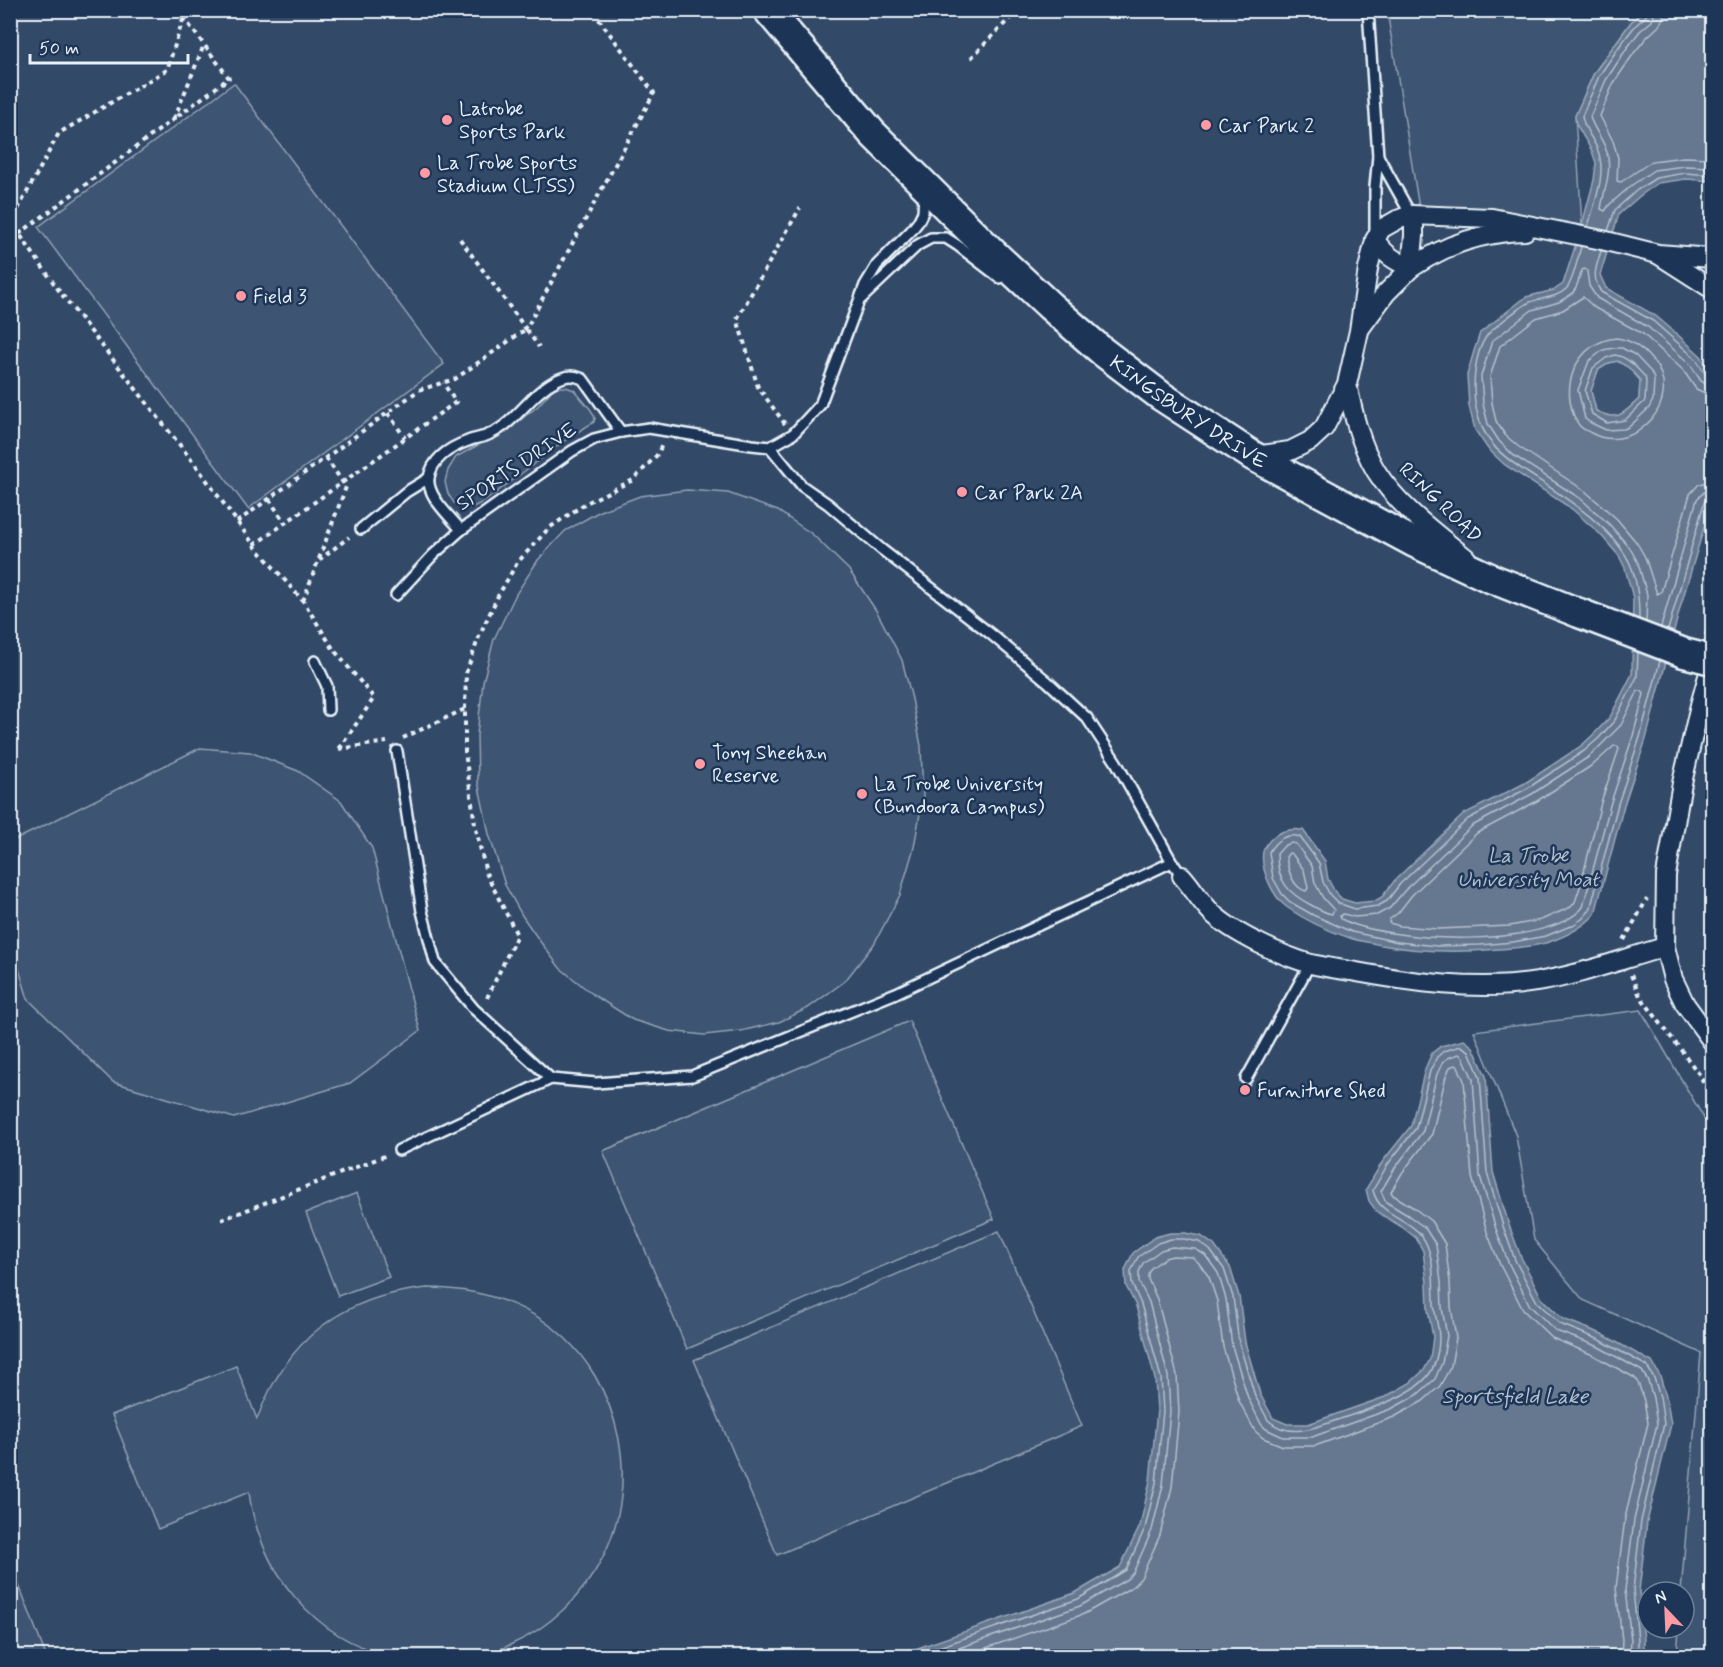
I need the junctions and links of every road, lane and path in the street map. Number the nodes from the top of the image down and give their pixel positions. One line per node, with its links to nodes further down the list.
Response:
1 (186, 10): 6 (path)
2 (592, 10): 24 (path)
3 (768, 10): 11 (main road, KINGSBURY DRIVE)
4 (1018, 10): 8 (path)
5 (1368, 10): 10 (lane)
6 (184, 18): 7 (path); 15 (path)
7 (204, 45): 9 (path); 9 (path)
8 (971, 58)
9 (173, 120): 15 (path)
10 (1378, 156): 13 (lane); 17 (lane)
11 (922, 182): 22 (main road, KINGSBURY DRIVE); 23 (lane)
12 (800, 208): 32 (path)
13 (1411, 215): 14 (street, RING ROAD); 17 (street, RING ROAD); 20 (street)
14 (1554, 230): 18 (street, RING ROAD); 20 (street, RING ROAD)
15 (19, 234): 40 (path)
16 (460, 239): 24 (path)
17 (1375, 240): 20 (street); 25 (street, RING ROAD)
18 (1658, 254): 19 (street, RING ROAD); 21 (street, RING ROAD)
19 (1713, 258)
20 (1411, 268): 25 (street, RING ROAD)
21 (1713, 289)
22 (1041, 298): 23 (lane); 35 (main road, KINGSBURY DRIVE)
23 (860, 300): 32 (lane)
24 (526, 329): 26 (path); 27 (path)
25 (1359, 331): 28 (street, RING ROAD)
26 (539, 347)
27 (443, 383): 29 (path); 33 (path)
28 (1347, 384): 35 (street, RING ROAD); 46 (street, RING ROAD)
29 (388, 413): 33 (path); 36 (path)
30 (669, 430): 31 (lane, SPORTS DRIVE); 34 (lane, SPORTS DRIVE); 51 (path)
31 (621, 432): 37 (lane, SPORTS DRIVE); 43 (lane, SPORTS DRIVE)
32 (793, 434): 34 (lane)
33 (405, 438): 38 (path)
34 (770, 447): 54 (lane)
35 (1253, 456): 46 (main road, KINGSBURY DRIVE)
36 (326, 458): 38 (path); 39 (path)
37 (429, 478): 42 (lane, SPORTS DRIVE); 43 (lane, SPORTS DRIVE)
38 (343, 483): 41 (path); 45 (path)
39 (268, 500): 40 (path); 41 (path)
40 (237, 522): 44 (path)
41 (285, 524): 44 (path)
42 (361, 529): 45 (path)
43 (461, 530): 47 (lane)
44 (254, 546): 48 (path)
45 (318, 560): 48 (path)
46 (1490, 578): 50 (main road, KINGSBURY DRIVE, bridge)
47 (396, 594)
48 (303, 601): 51 (path)
49 (315, 661): 52 (lane)
50 (1713, 661): 55 (street)
51 (465, 709): 58 (path)
52 (328, 710)
53 (397, 751): 58 (lane)
54 (1177, 869): 57 (street); 60 (lane)
55 (1665, 947): 56 (street); 59 (street)
56 (1624, 958): 57 (street); 62 (path)
57 (1310, 964): 61 (lane)
58 (479, 1014): 60 (lane)
59 (1713, 1041)
60 (551, 1079): 63 (lane)
61 (1246, 1079)
62 (1713, 1099)
63 (399, 1150): 64 (path)
64 (221, 1220)

